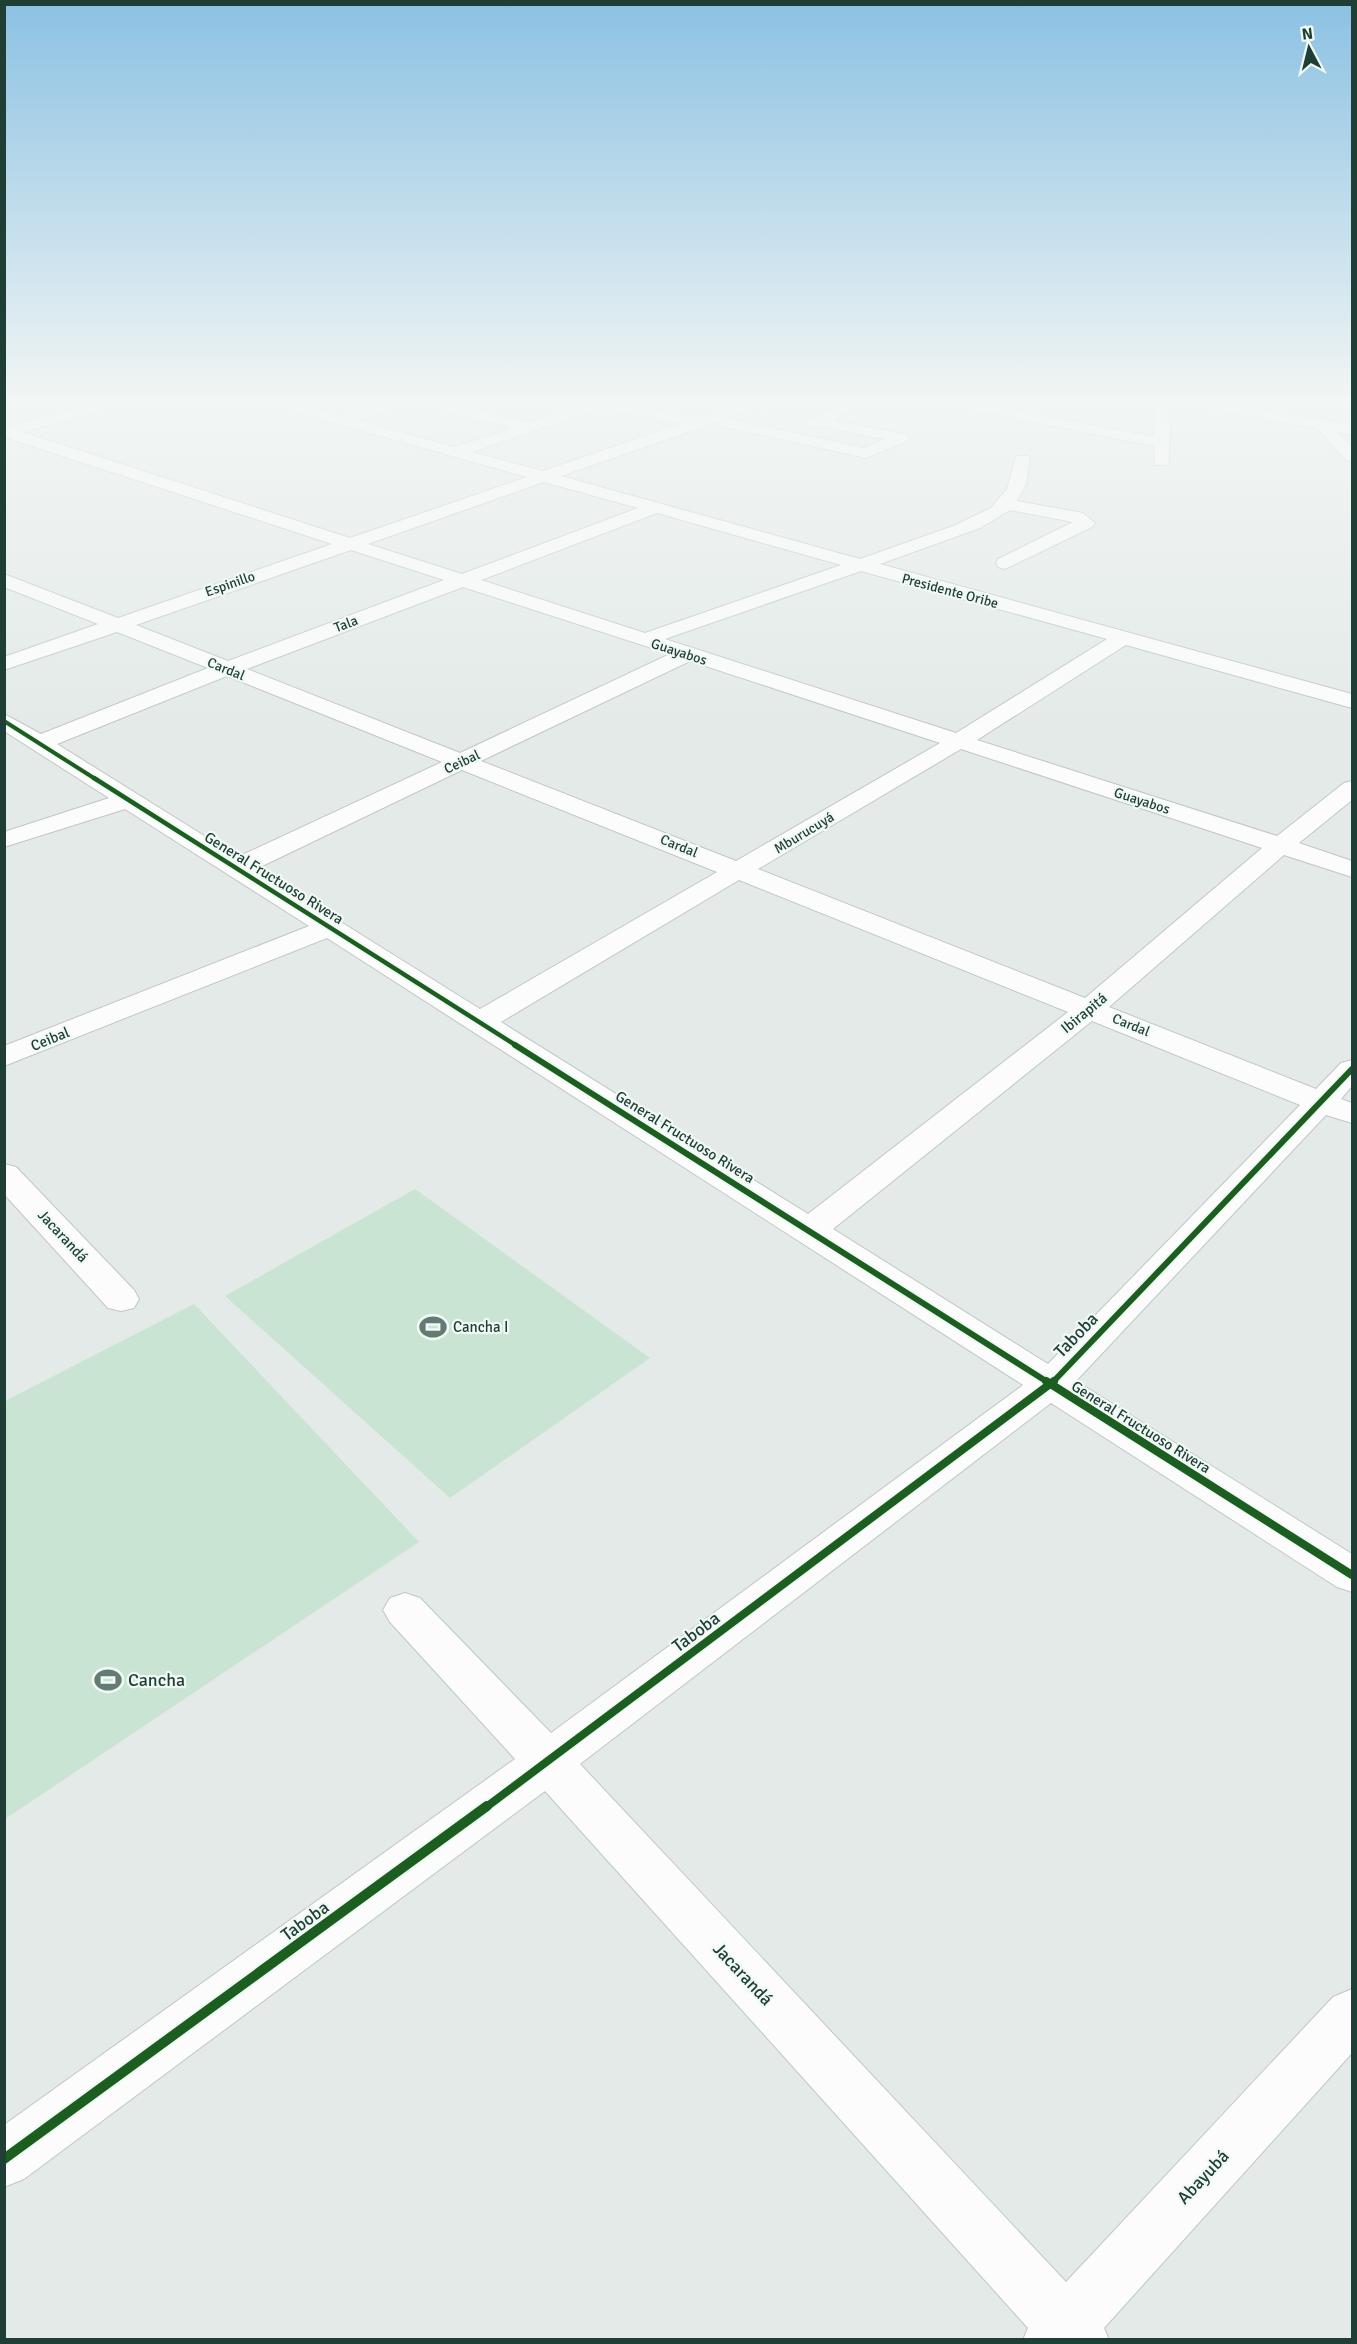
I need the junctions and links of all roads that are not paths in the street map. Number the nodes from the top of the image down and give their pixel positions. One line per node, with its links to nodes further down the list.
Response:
1 (244, 510): 7 (street, Guayabos)
2 (445, 510): 7 (street, Espinillo)
3 (649, 510): 10 (street, Tala)
4 (663, 510): 9 (street, Presidente Oribe)
5 (996, 510): 9 (street)
6 (1041, 510): 8 (street)
7 (346, 544): 10 (street, Guayabos); 12 (street, Espinillo)
8 (1005, 562)
9 (859, 566): 13 (street, Presidente Oribe); 14 (street)
10 (461, 581): 14 (street, Guayabos); 17 (street, Tala)
11 (10, 587): 12 (street, Cardal)
12 (117, 624): 16 (street, Espinillo); 17 (street, Cardal)
13 (1123, 638): 18 (street, Presidente Oribe); 20 (street, Mburucuyá)
14 (644, 640): 15 (street, Guayabos)
15 (687, 654): 20 (street, Guayabos); 22 (street, Ceibal)
16 (4, 664)
17 (226, 669): 21 (street, Tala); 22 (street, Cardal)
18 (1353, 701)
19 (4, 721): 21 (street, General Fructuoso Rivera)
20 (957, 742): 26 (street, Guayabos); 29 (street, Mburucuyá)
21 (39, 743): 24 (street, General Fructuoso Rivera)
22 (464, 761): 27 (street, Ceibal); 29 (street, Cardal)
23 (1353, 788): 26 (street, Ibirapitá)
24 (127, 800): 25 (street); 27 (street, General Fructuoso Rivera)
25 (4, 840)
26 (1280, 846): 28 (street, Guayabos); 31 (street, Ibirapitá)
27 (236, 868): 30 (street, General Fructuoso Rivera)
28 (1353, 869)
29 (740, 871): 31 (street, Cardal); 32 (street, Mburucuyá)
30 (329, 928): 32 (street, General Fructuoso Rivera); 33 (street, Ceibal)
31 (1090, 1009): 35 (street, Cardal); 37 (street, Ibirapitá)
32 (481, 1021): 37 (street, General Fructuoso Rivera)
33 (4, 1057)
34 (1353, 1069): 35 (street, Taboba)
35 (1337, 1108): 39 (street, Taboba)
36 (4, 1174): 38 (street, Jacarandá)
37 (810, 1230): 39 (street, General Fructuoso Rivera)
38 (121, 1299)
39 (1051, 1384): 40 (street, General Fructuoso Rivera); 42 (street, Taboba)
40 (1353, 1575)
41 (405, 1610): 42 (street, Jacarandá)
42 (548, 1762): 44 (street, Taboba); 45 (street, Jacarandá)
43 (1353, 2015): 45 (street, Abayubá)
44 (4, 2159)
45 (1066, 2335)

